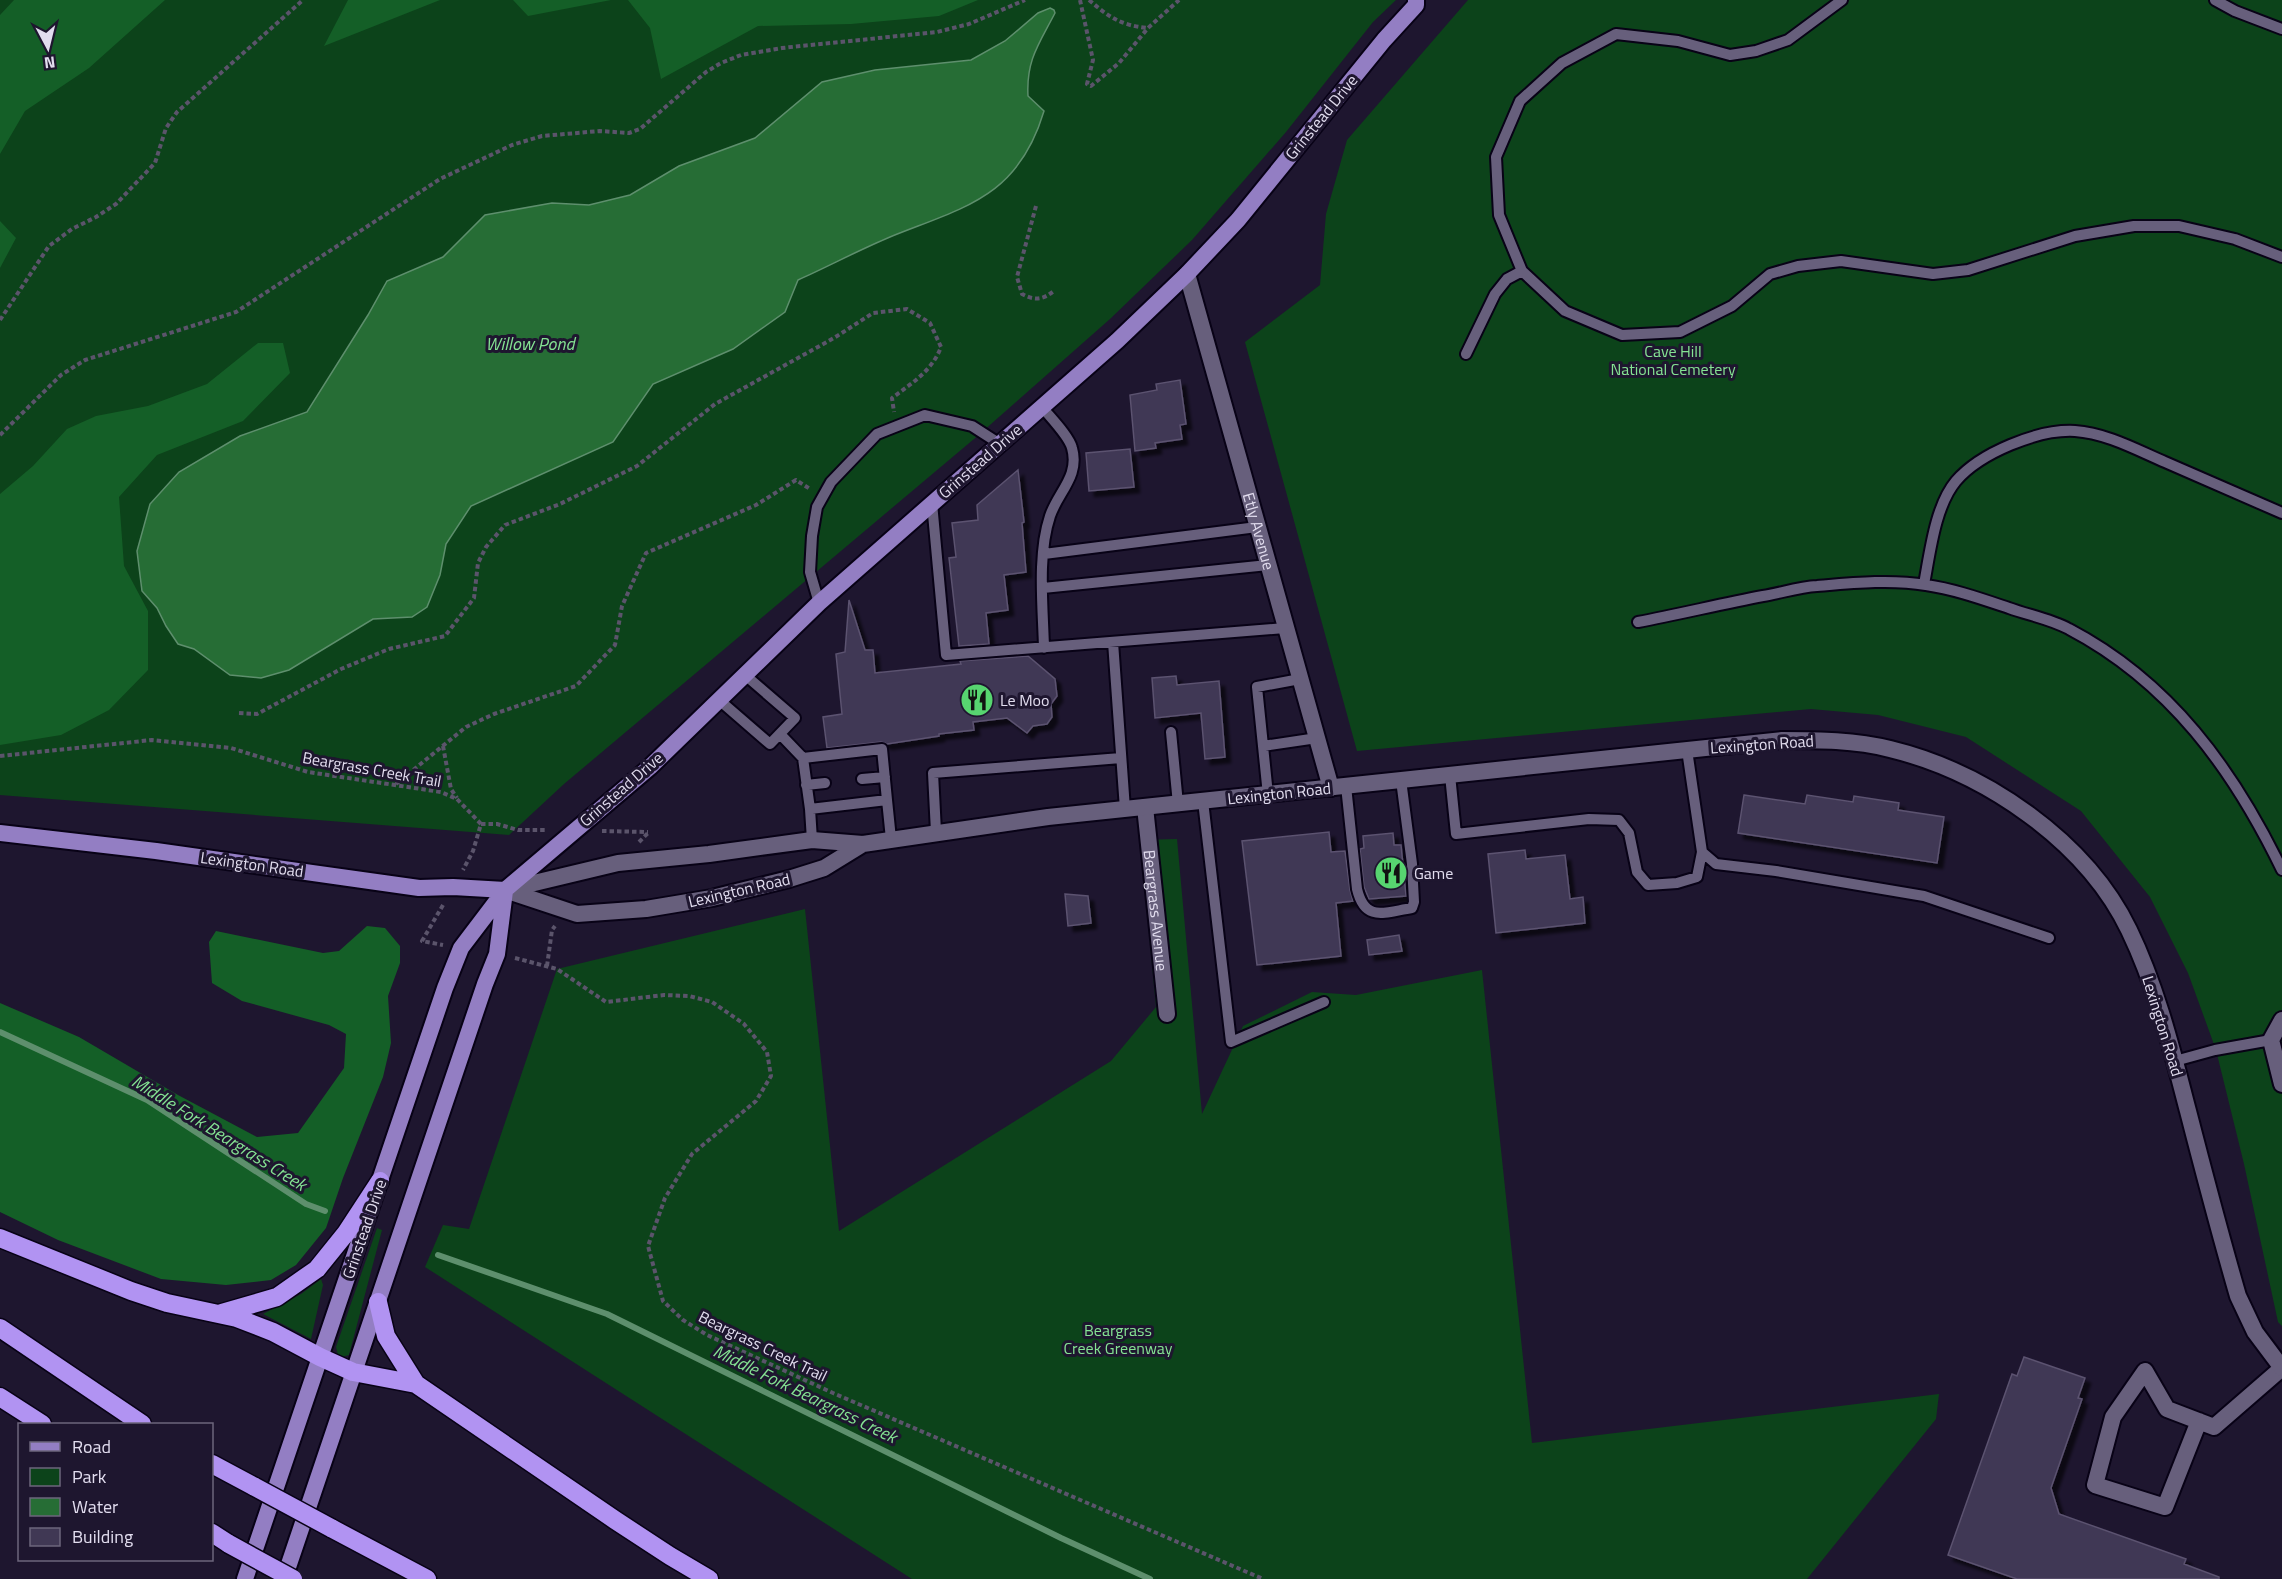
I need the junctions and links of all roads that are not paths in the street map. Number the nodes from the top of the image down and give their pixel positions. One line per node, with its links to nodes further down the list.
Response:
1 (1842, 0): 6 (lane)
2 (2215, 0): 4 (lane)
3 (1418, 2): 7 (main road, Grinstead Drive)
4 (2282, 29)
5 (2282, 257): 6 (lane)
6 (1522, 271): 8 (lane)
7 (1187, 274): 9 (main road, Grinstead Drive); 13 (main road, Etly Avenue)
8 (1466, 354)
9 (1042, 407): 10 (main road, Grinstead Drive); 14 (lane)
10 (1000, 444): 11 (main road, Grinstead Drive); 18 (lane)
11 (932, 502): 18 (main road, Grinstead Drive); 22 (lane)
12 (2282, 513): 16 (lane)
13 (1257, 527): 14 (lane); 15 (main road, Etly Avenue)
14 (1044, 554): 17 (lane)
15 (1268, 565): 17 (lane); 20 (main road, Etly Avenue)
16 (1924, 584): 19 (lane); 53 (lane)
17 (1043, 588): 22 (lane)
18 (819, 603): 23 (main road, Grinstead Drive)
19 (1638, 622)
20 (1286, 628): 21 (lane); 24 (main road, Etly Avenue)
21 (1113, 642): 22 (lane); 32 (lane)
22 (1044, 648)
23 (744, 674): 25 (main road, Grinstead Drive); 27 (lane)
24 (1300, 679): 28 (main road, Etly Avenue); 29 (lane)
25 (718, 699): 27 (lane); 54 (main road, Grinstead Drive)
26 (1171, 732): 43 (lane)
27 (780, 734): 31 (lane)
28 (1317, 738): 29 (lane); 39 (main road, Etly Avenue)
29 (1263, 746): 40 (lane)
30 (1687, 750): 33 (main road, Lexington Road); 52 (lane); 60 (main road, Lexington Road)
31 (803, 758): 34 (lane); 38 (lane)
32 (1121, 758): 46 (lane); 47 (lane)
33 (1450, 775): 36 (main road, Lexington Road); 52 (lane)
34 (885, 777): 35 (lane); 41 (lane)
35 (862, 779)
36 (1401, 780): 39 (main road, Lexington Road); 39 (lane)
37 (825, 783): 38 (lane)
38 (807, 785): 45 (lane)
39 (1339, 787): 40 (main road, Lexington Road)
40 (1268, 795): 42 (main road, Lexington Road)
41 (887, 800): 45 (lane); 49 (lane)
42 (1203, 801): 43 (main road, Lexington Road); 56 (lane)
43 (1178, 804): 44 (main road, Lexington Road)
44 (1145, 807): 46 (main road, Lexington Road); 57 (main road, Beargrass Avenue)
45 (810, 809): 50 (lane)
46 (1125, 809): 47 (main road, Lexington Road)
47 (936, 832): 49 (main road, Lexington Road)
48 (0, 833): 54 (main road, Lexington Road)
49 (891, 839): 51 (main road, Lexington Road)
50 (812, 840): 51 (main road, Lexington Road); 54 (main road, Lexington Road)
51 (863, 844): 54 (main road, Lexington Road)
52 (1702, 852): 55 (lane)
53 (2282, 870)
54 (505, 891): 62 (main road, Grinstead Drive); 64 (main road)
55 (2049, 938)
56 (1323, 1002)
57 (1167, 1014)
58 (2282, 1020): 59 (main road)
59 (2271, 1040): 60 (lane); 61 (main road)
60 (2175, 1061): 68 (main road, Lexington Road)
61 (2282, 1084)
62 (380, 1181): 65 (highway); 67 (main road, Grinstead Drive)
63 (0, 1238): 65 (highway)
64 (378, 1302): 69 (main road); 70 (highway)
65 (220, 1314): 67 (highway)
66 (0, 1328): 74 (highway)
67 (320, 1357): 69 (highway); 77 (main road, Grinstead Drive)
68 (2282, 1368): 72 (main road)
69 (354, 1372): 70 (highway); 78 (main road)
70 (416, 1384): 81 (highway)
71 (0, 1397): 73 (highway)
72 (2199, 1421): 72 (main road)
73 (39, 1423)
74 (139, 1423)
75 (213, 1465): 80 (highway, bridge)
76 (213, 1534): 79 (highway, bridge)
77 (245, 1579)
78 (284, 1579)
79 (293, 1579)
80 (428, 1579)
81 (710, 1579)

